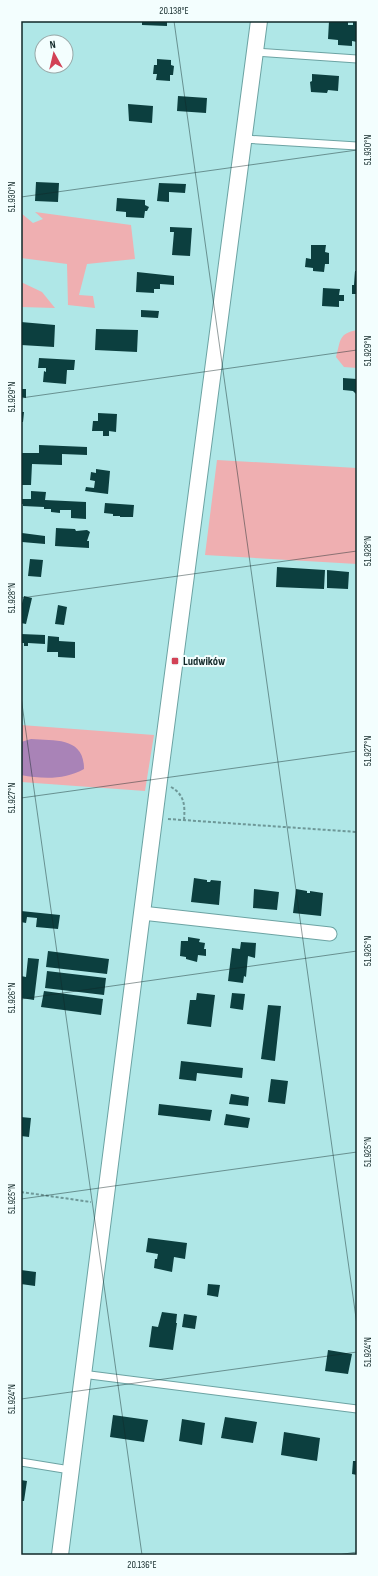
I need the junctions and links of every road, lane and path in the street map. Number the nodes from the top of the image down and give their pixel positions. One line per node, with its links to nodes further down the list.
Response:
1 (259, 21): 2 (street)
2 (255, 52): 3 (lane); 4 (street)
3 (357, 59)
4 (244, 139): 5 (lane); 6 (street)
5 (357, 146)
6 (160, 780): 7 (street); 8 (path)
7 (154, 819): 8 (path); 10 (street)
8 (184, 820): 9 (path)
9 (357, 832)
10 (142, 913): 11 (street); 13 (street)
11 (330, 934)
12 (21, 1192): 13 (path)
13 (104, 1203): 14 (street)
14 (82, 1374): 15 (lane); 17 (street)
15 (357, 1409)
16 (21, 1462): 17 (lane)
17 (70, 1470): 18 (street)
18 (60, 1555)

